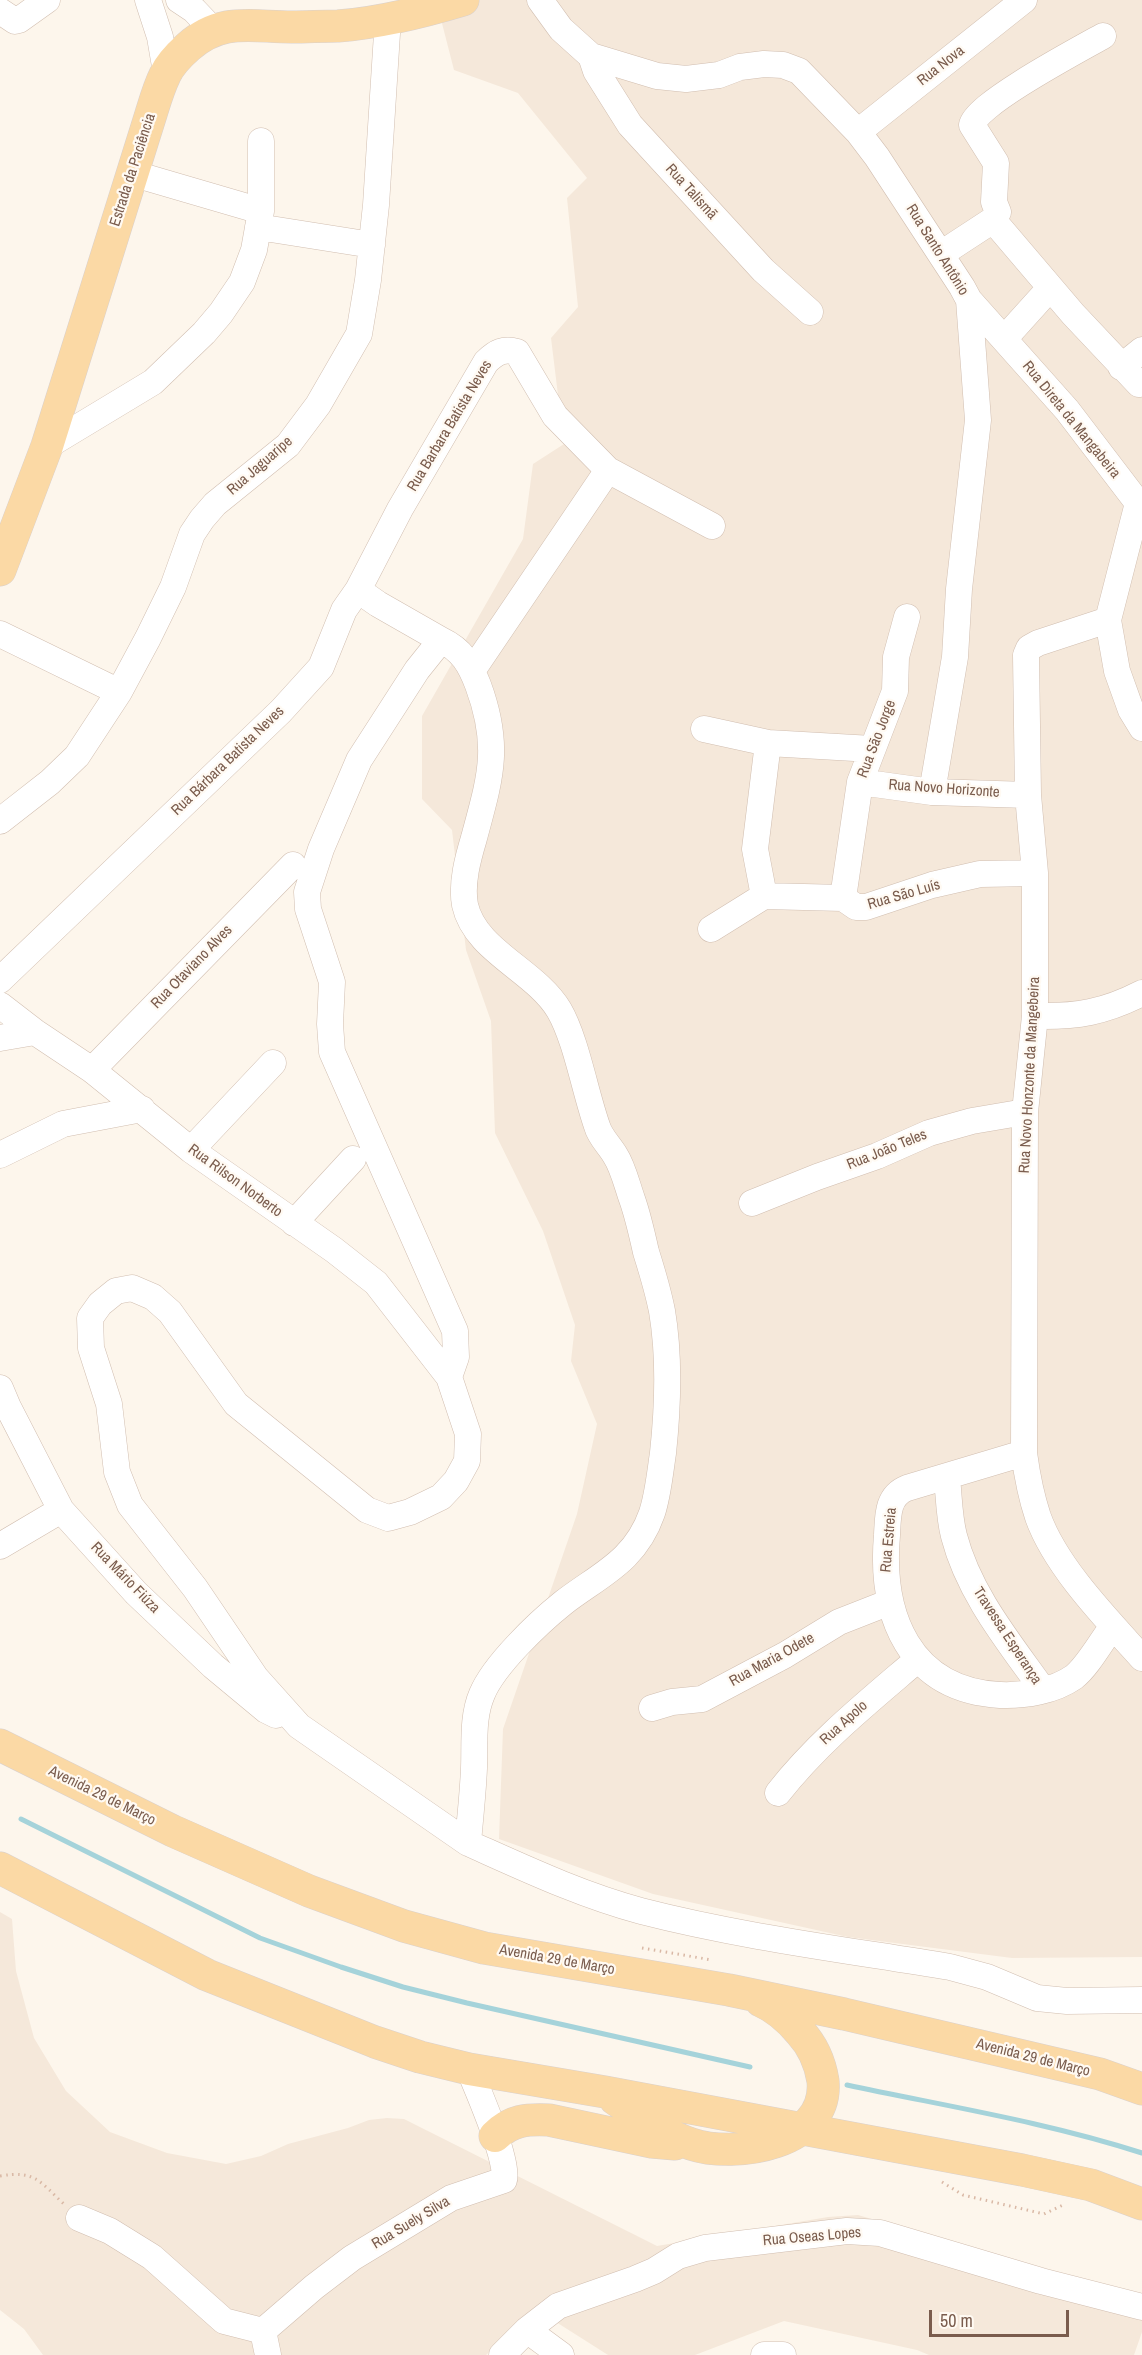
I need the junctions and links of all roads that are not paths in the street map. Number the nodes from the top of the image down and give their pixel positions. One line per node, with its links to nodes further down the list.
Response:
1 (47, 0): 7 (street)
2 (148, 0): 11 (street)
3 (463, 0): 8 (main road, Estrada da Paciência)
4 (540, 0): 10 (street, Rua Santo Antônio)
5 (1024, 0): 12 (street, Rua Nova)
6 (197, 10): 8 (main road, Estrada da Paciência); 11 (main road, Estrada da Paciência)
7 (0, 11)
8 (388, 18): 17 (street, Rua Jaguaripe)
9 (1103, 36): 16 (street)
10 (591, 56): 12 (street, Rua Santo Antônio); 21 (street, Rua Talismã)
11 (166, 72): 14 (main road, Estrada da Paciência)
12 (858, 132): 18 (street, Rua Santo Antônio)
13 (261, 141): 15 (street)
14 (131, 173): 15 (street); 24 (main road, Estrada da Paciência)
15 (260, 219): 17 (street); 24 (street)
16 (993, 220): 18 (street); 19 (street)
17 (372, 245): 35 (street, Rua Jaguaripe)
18 (941, 254): 20 (street, Rua Santo Antônio)
19 (1050, 288): 22 (street); 23 (street)
20 (969, 300): 22 (street, Rua Direta da Mangabeira); 41 (street, Rua Santo Antônio)
21 (810, 312)
22 (1004, 339): 26 (street, Rua Direta da Mangabeira)
23 (1142, 350)
24 (47, 446): 28 (main road, Estrada da Paciência)
25 (608, 470): 27 (street, Rua Barbara Batista Neves); 29 (street, Rua Barbara Batista Neves); 34 (street)
26 (1140, 503): 31 (street)
27 (712, 526)
28 (0, 570)
29 (358, 590): 33 (street); 49 (street, Rua Bárbara Batista Neves)
30 (906, 616): 39 (street, Rua São Jorge)
31 (1108, 620): 36 (street); 42 (street, Rua Novo Honzonte da Mangebeira)
32 (0, 634): 35 (street)
33 (441, 640): 34 (street); 64 (street)
34 (472, 671): 79 (street)
35 (119, 692): 43 (street, Rua Jaguaripe)
36 (1142, 728)
37 (705, 729): 38 (street)
38 (768, 743): 39 (street); 46 (street)
39 (872, 748): 40 (street, Rua São Jorge)
40 (860, 782): 41 (street, Rua Novo Horizonte); 47 (street, Rua São Jorge)
41 (932, 792): 42 (street, Rua Novo Horizonte)
42 (1028, 795): 45 (street, Rua Novo Honzonte da Mangebeira)
43 (0, 821)
44 (293, 865): 56 (street, Rua Otaviano Alves)
45 (1035, 873): 47 (street, Rua São Luís); 52 (street, Rua Novo Honzonte da Mangebeira)
46 (764, 896): 47 (street, Rua São Luís); 48 (street)
47 (843, 898)
48 (711, 929)
49 (0, 980)
50 (1142, 993): 52 (street)
51 (0, 1005): 53 (street, Rua Rilson Norberto)
52 (1035, 1016): 58 (street, Rua Novo Honzonte da Mangebeira)
53 (35, 1032): 54 (street); 56 (street, Rua Rilson Norberto)
54 (0, 1038)
55 (273, 1063): 59 (street)
56 (92, 1070): 57 (street, Rua Rilson Norberto)
57 (142, 1109): 59 (street, Rua Rilson Norberto); 60 (street)
58 (1025, 1112): 62 (street, Rua João Teles); 66 (street, Rua Novo Honzonte da Mangebeira)
59 (191, 1150): 63 (street, Rua Rilson Norberto)
60 (0, 1155)
61 (353, 1159): 63 (street)
62 (752, 1203)
63 (294, 1223): 64 (street, Rua Rilson Norberto)
64 (449, 1377): 76 (street)
65 (3, 1402): 68 (street, Rua Mário Fiúza)
66 (1024, 1454): 67 (street, Rua Estreia); 71 (street, Rua Novo Honzonte da Mangebeira)
67 (947, 1477): 70 (street, Rua Estreia); 74 (street, Travessa Esperança)
68 (61, 1510): 69 (street); 76 (street, Rua Mário Fiúza)
69 (0, 1546)
70 (890, 1602): 73 (street, Rua Estreia); 75 (street, Rua Maria Odete)
71 (1113, 1626): 72 (street, Rua Novo Honzonte da Mangebeira); 74 (street, Rua Estreia)
72 (1142, 1658)
73 (917, 1660): 74 (street, Rua Estreia); 78 (street, Rua Apolo)
74 (1043, 1690)
75 (652, 1708)
76 (298, 1726): 79 (street)
77 (0, 1745): 81 (main road, Avenida 29 de Março)
78 (778, 1793)
79 (468, 1843): 82 (street)
80 (0, 1868): 83 (main road)
81 (729, 1990): 84 (main road, Avenida 29 de Março); 86 (main road)
82 (1142, 2000)
83 (469, 2069): 85 (main road); 87 (street, Rua Suely Silva)
84 (1142, 2089)
85 (605, 2092): 86 (main road); 88 (main road)
86 (802, 2129): 88 (main road); 89 (main road)
87 (495, 2136): 88 (main road); 93 (street, Rua Suely Silva)
88 (690, 2144)
89 (1142, 2204)
90 (79, 2218): 93 (street, Rua Suely Silva)
91 (1142, 2307): 92 (street, Rua Oseas Lopes)
92 (527, 2330): 94 (street, Rua Oseas Lopes); 95 (street)
93 (265, 2343)
94 (502, 2355)
95 (561, 2355)
96 (764, 2355): 97 (street)
97 (783, 2355)

